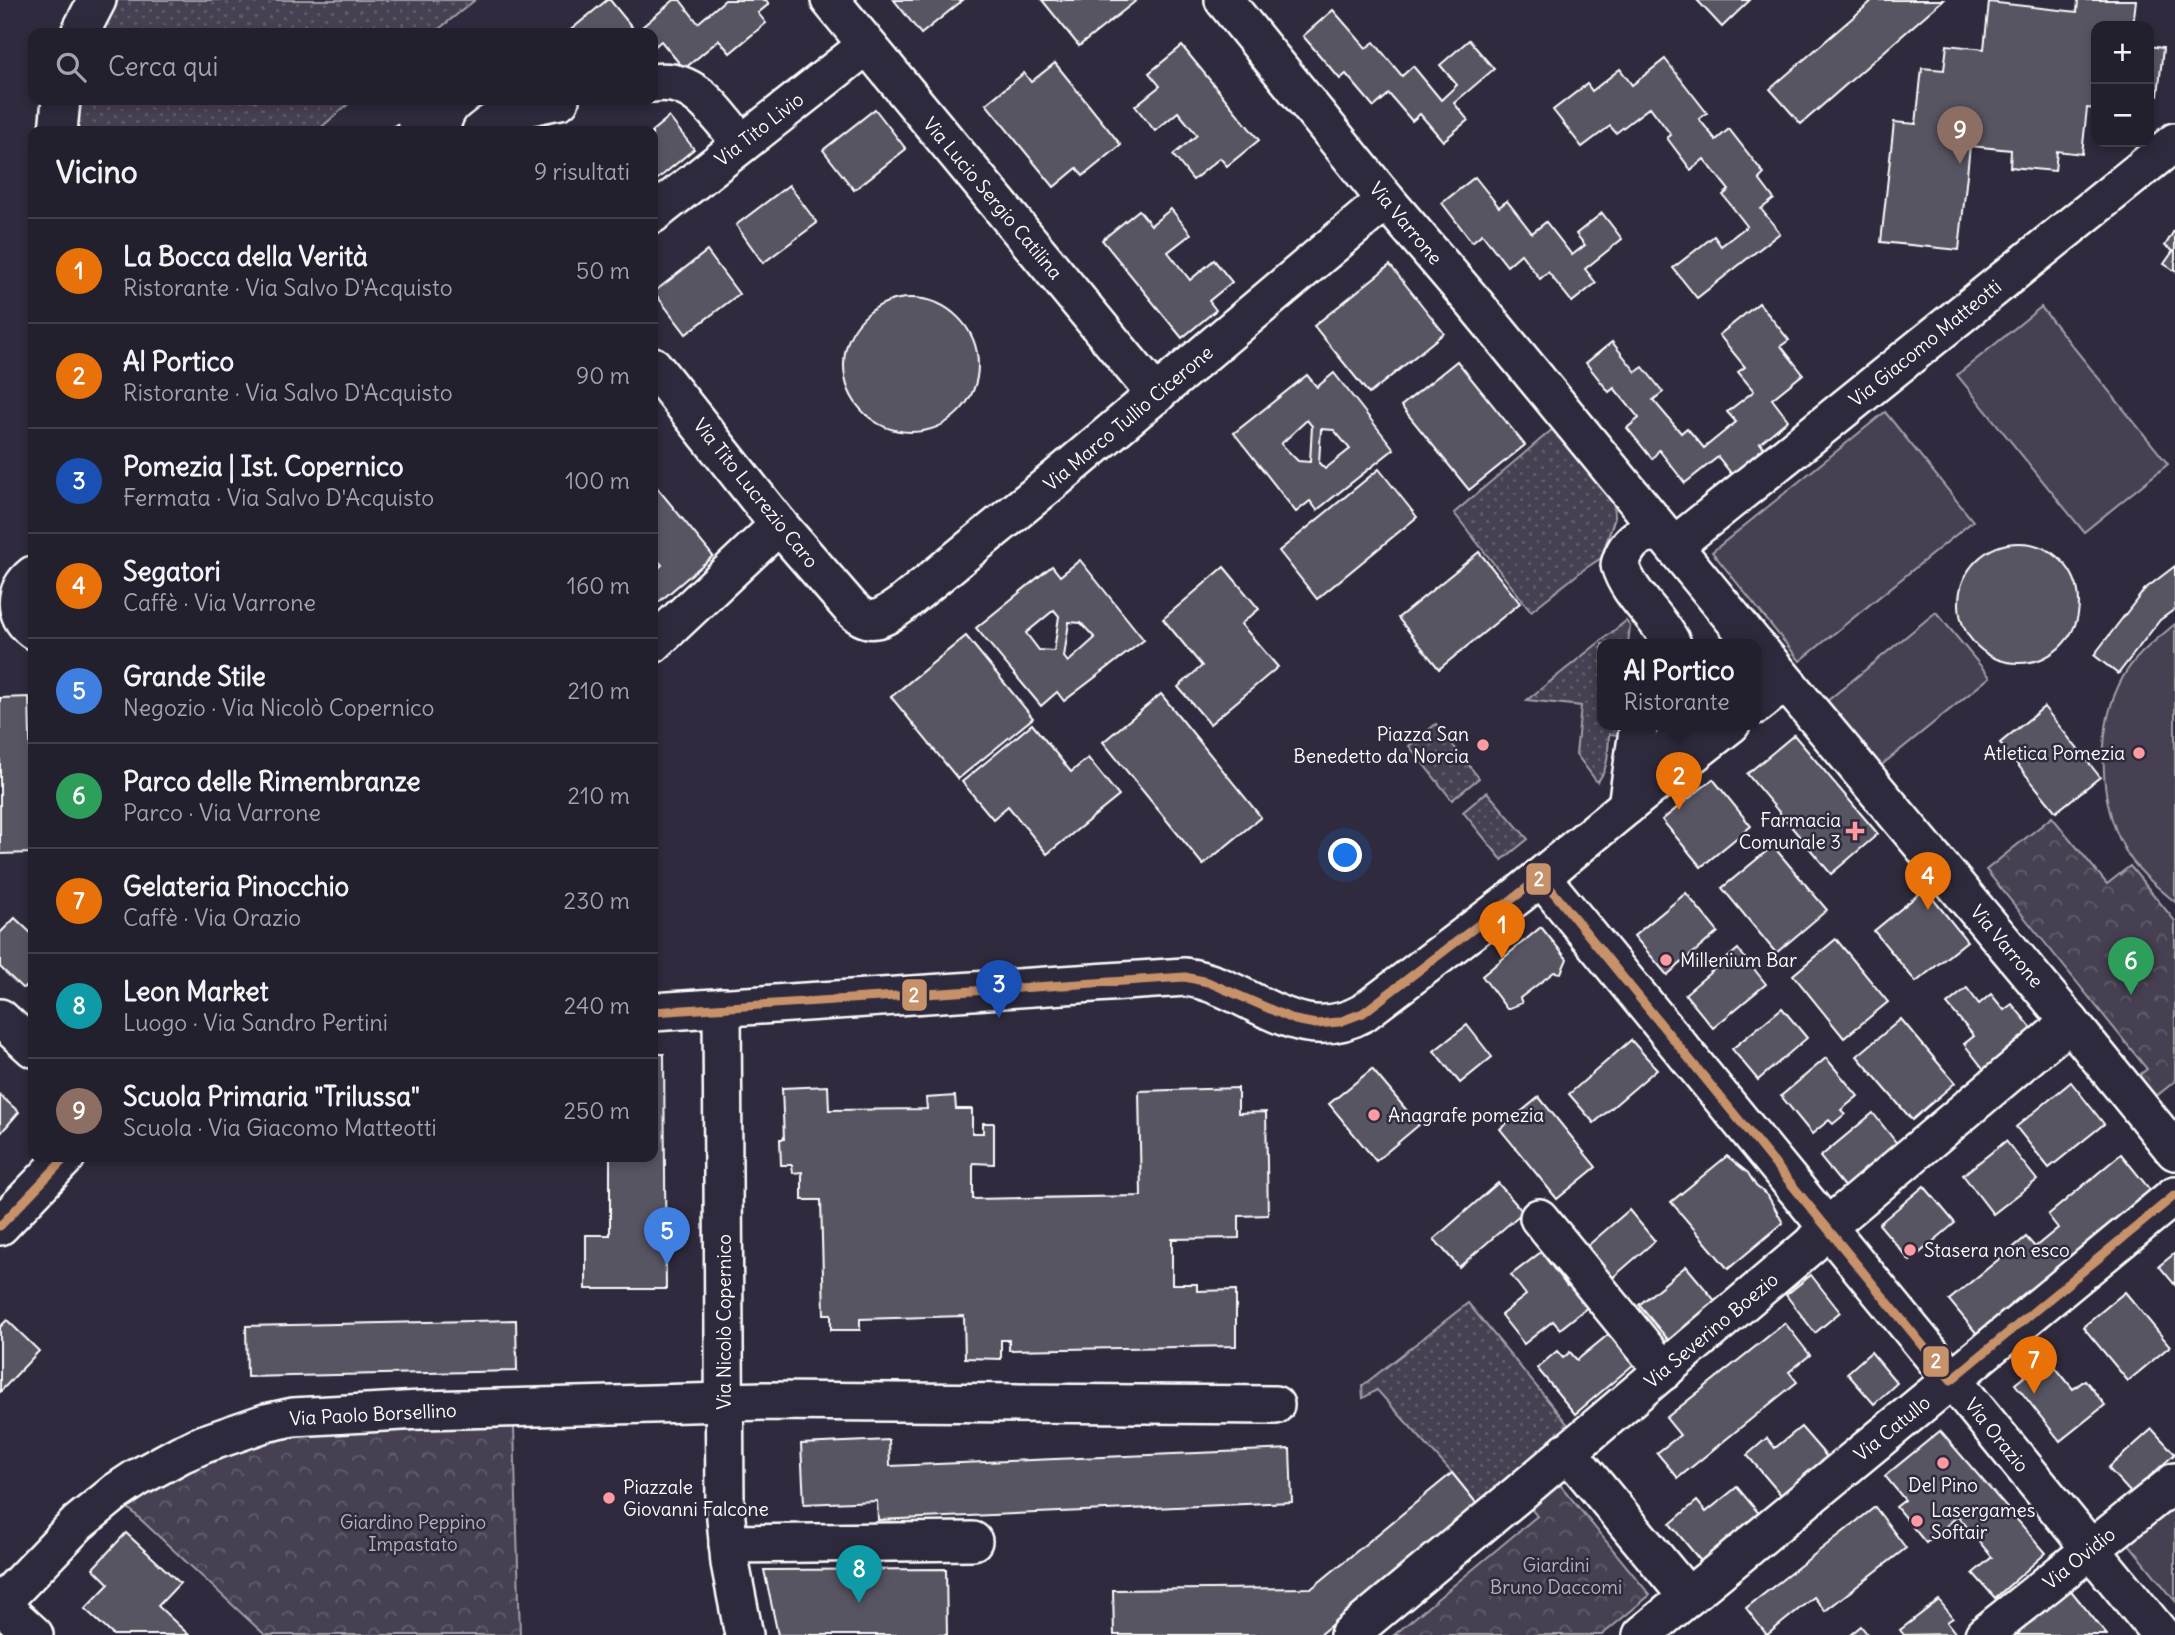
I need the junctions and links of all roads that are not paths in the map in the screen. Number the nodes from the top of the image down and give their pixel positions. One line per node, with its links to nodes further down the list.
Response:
1 (97, 0): 4 (street)
2 (830, 0): 5 (street, Via Lucio Sergio Catilina)
3 (1224, 0): 13 (street, Via Varrone)
4 (83, 28)
5 (866, 46): 12 (street, Via Tito Livio); 16 (street, Via Lucio Sergio Catilina)
6 (658, 82): 12 (street)
7 (61, 105): 9 (street)
8 (536, 105): 10 (street)
9 (58, 126)
10 (488, 126)
11 (2175, 142): 19 (street, Via Giacomo Matteotti)
12 (741, 143): 14 (street, Via Tito Livio)
13 (1386, 200): 16 (street, Via Marco Tullio Cicerone); 17 (street, Via Varrone)
14 (658, 210)
15 (658, 372): 18 (street, Via Tito Lucrezio Caro)
16 (1156, 395): 23 (street, Via Marco Tullio Cicerone)
17 (1590, 443): 19 (street, Via Varrone); 20 (street, Via Varrone)
18 (779, 525): 23 (street, Via Tito Lucrezio Caro); 25 (street)
19 (1671, 540): 20 (street); 28 (street, Via Varrone)
20 (1620, 565): 22 (street)
21 (28, 580): 24 (street)
22 (1643, 604): 26 (street); 27 (street)
23 (863, 617)
24 (17, 621)
25 (658, 639)
26 (1645, 639)
27 (1669, 639)
28 (1750, 639)
29 (1761, 652): 30 (street, Via Varrone)
30 (1785, 682): 31 (street); 40 (street, Via Varrone)
31 (1761, 701)
32 (1639, 730): 35 (street)
33 (1678, 730): 35 (street)
34 (1723, 730): 35 (street)
35 (1633, 801): 36 (street)
36 (1541, 877): 37 (street); 47 (street, Via Orazio)
37 (722, 1007): 38 (street); 50 (street, Via Nicolò Copernico)
38 (658, 1012)
39 (0, 1018): 41 (street)
40 (2070, 1022): 42 (street, Via Varrone); 47 (street, Via Severino Boezio)
41 (28, 1043)
42 (2169, 1132)
43 (61, 1162): 46 (street)
44 (2175, 1195): 49 (street, Via Catullo)
45 (1539, 1218): 48 (street)
46 (0, 1226)
47 (1827, 1227): 48 (street, Via Severino Boezio); 49 (street, Via Orazio)
48 (1664, 1371): 52 (street, Via Severino Boezio)
49 (1951, 1380): 56 (street, Via Orazio); 57 (street, Via Catullo)
50 (724, 1403): 51 (street, Via Paolo Borsellino); 55 (street, Via Nicolò Copernico); 58 (street, Via Paolo Borsellino)
51 (1275, 1405)
52 (1567, 1451): 57 (street); 61 (street, Via Severino Boezio)
53 (2175, 1482): 56 (street, Via Ovidio)
54 (972, 1541): 55 (street)
55 (728, 1544): 60 (street, Via Nicolò Copernico)
56 (2090, 1549): 63 (street, Via Ovidio); 64 (street, Via Orazio)
57 (1688, 1597): 62 (street, Via Catullo)
58 (0, 1604): 59 (street)
59 (34, 1635)
60 (744, 1635)
61 (1349, 1635)
62 (1642, 1635)
63 (1984, 1635)
64 (2161, 1635)

